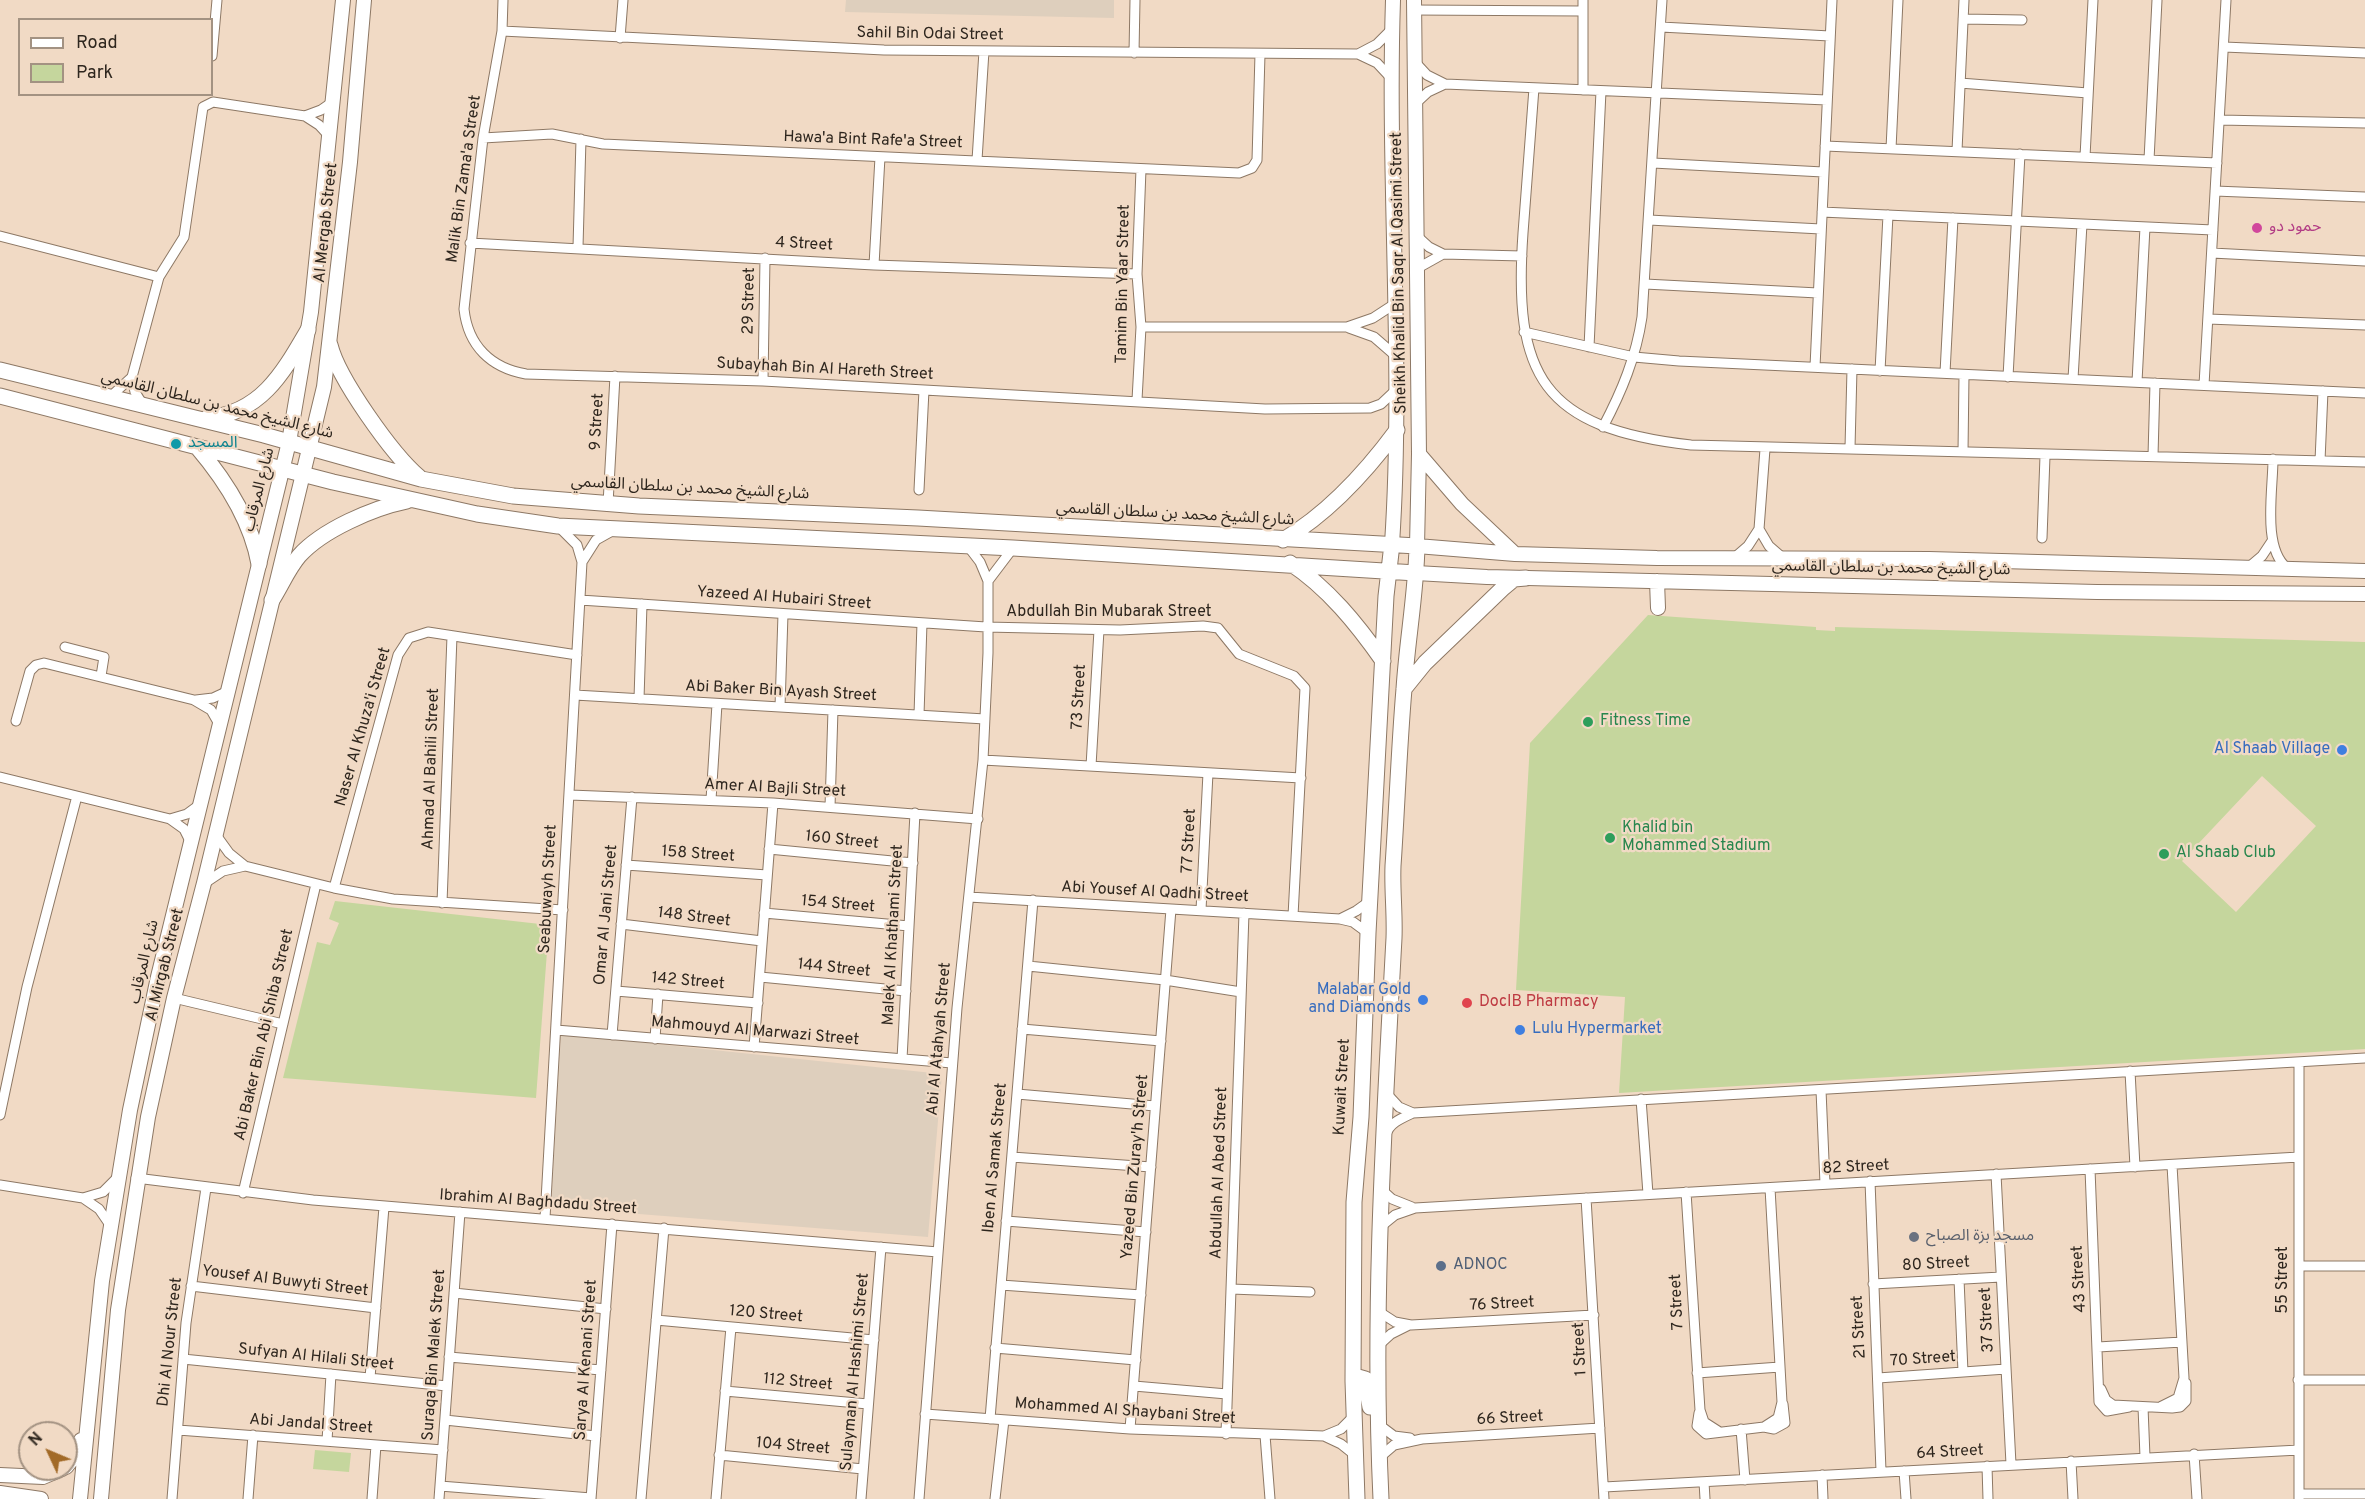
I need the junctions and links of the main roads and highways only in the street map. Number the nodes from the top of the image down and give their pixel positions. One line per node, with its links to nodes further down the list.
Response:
1 (343, 0): 5 (main road, Al Mergab Street)
2 (364, 0): 6 (main road, Al Mergab Street)
3 (1393, 0): 10 (main road, Sheikh Khalid Bin Saqr Al Qasimi Street)
4 (1413, 5): 14 (main road, Sheikh Khalid Bin Saqr Al Qasimi Street)
5 (308, 330): 9 (main road); 11 (main road, Al Mergab Street)
6 (330, 345): 13 (main road, Al Mergab Street); 17 (main road)
7 (0, 370): 9 (main road, شارع الشيخ محمد بن سلطان القاسمي)
8 (1, 397): 12 (main road)
9 (201, 419): 11 (main road, شارع الشيخ محمد بن سلطان القاسمي)
10 (1397, 430): 19 (main road); 20 (main road, Sheikh Khalid Bin Saqr Al Qasimi Street)
11 (289, 442): 13 (main road, شارع الشيخ محمد بن سلطان القاسمي); 15 (main road, شارع المرقاب)
12 (197, 447): 15 (main road); 24 (main road)
13 (310, 448): 16 (main road, Al Mirgab Street); 17 (main road, شارع الشيخ محمد بن سلطان القاسمي)
14 (1419, 454): 21 (main road, Sheikh Khalid Bin Saqr Al Qasimi Street); 22 (main road)
15 (282, 469): 16 (main road); 24 (main road, شارع المرقاب)
16 (303, 474): 18 (main road); 31 (main road, Al Mirgab Street)
17 (421, 479): 19 (main road, شارع الشيخ محمد بن سلطان القاسمي)
18 (411, 500): 23 (main road); 31 (main road)
19 (1283, 540): 20 (main road, شارع الشيخ محمد بن سلطان القاسمي)
20 (1392, 544): 21 (main road, شارع الشيخ محمد بن سلطان القاسمي); 25 (main road, Kuwait Street)
21 (1417, 546): 22 (main road, شارع الشيخ محمد بن سلطان القاسمي); 27 (main road)
22 (1515, 554): 26 (main road, شارع الشيخ محمد بن سلطان القاسمي)
23 (1290, 563): 25 (main road); 33 (main road)
24 (259, 564): 35 (main road, شارع المرقاب)
25 (1389, 570): 27 (main road); 33 (main road, Kuwait Street)
26 (2365, 571)
27 (1416, 573): 28 (main road, شارع الشيخ محمد بن سلطان القاسمي); 34 (main road)
28 (1526, 578): 29 (main road, شارع الشيخ محمد بن سلطان القاسمي); 34 (main road)
29 (1658, 581): 30 (main road, شارع الشيخ محمد بن سلطان القاسمي); 32 (main road)
30 (2365, 594)
31 (272, 600): 36 (main road, Al Mirgab Street)
32 (1658, 608)
33 (1383, 662): 37 (main road, Kuwait Street)
34 (1404, 689): 39 (main road)
35 (95, 1337): 36 (main road); 38 (main road, شارع المرقاب)
36 (113, 1374): 48 (main road, Al Mirgab Street)
37 (1353, 1382): 39 (main road); 49 (main road, Kuwait Street)
38 (87, 1414): 40 (main road); 47 (main road, شارع المرقاب)
39 (1378, 1424): 50 (main road)
40 (78, 1450)
41 (0, 1475): 42 (main road)
42 (18, 1476)
43 (18, 1479): 44 (main road)
44 (0, 1485)
45 (0, 1493): 46 (main road)
46 (41, 1499)
47 (80, 1499)
48 (102, 1499)
49 (1357, 1499)
50 (1381, 1499)

